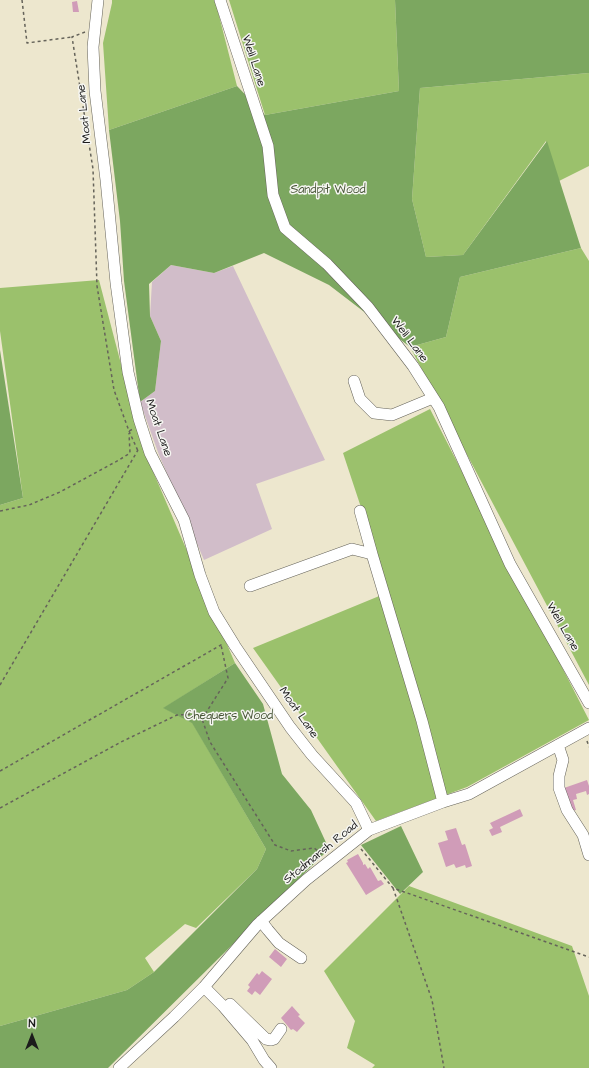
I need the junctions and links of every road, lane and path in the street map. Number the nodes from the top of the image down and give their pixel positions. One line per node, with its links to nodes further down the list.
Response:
1 (22, 0): 5 (path)
2 (98, 0): 4 (street, Moat Lane)
3 (220, 0): 7 (street, Well Lane)
4 (95, 29): 5 (path); 8 (street, Moat Lane)
5 (72, 37): 9 (path)
6 (354, 381): 7 (street)
7 (436, 403): 19 (street, Well Lane)
8 (141, 424): 9 (path); 26 (street, Moat Lane)
9 (129, 431): 10 (path); 12 (path)
10 (138, 450): 11 (path); 18 (path)
11 (141, 457)
12 (0, 511)
13 (360, 511): 14 (street)
14 (372, 554): 15 (street); 24 (street)
15 (250, 586)
16 (218, 639): 17 (path)
17 (221, 645): 20 (path); 23 (path)
18 (0, 685)
19 (589, 703)
20 (202, 720): 25 (path); 29 (path)
21 (589, 728): 22 (street, Stodmarsh Road)
22 (558, 745): 24 (street, Stodmarsh Road); 28 (street)
23 (0, 771)
24 (443, 802): 26 (street, Stodmarsh Road)
25 (0, 808)
26 (369, 830): 27 (street, Stodmarsh Road)
27 (355, 841): 29 (street, Stodmarsh Road); 30 (path)
28 (589, 854)
29 (330, 861): 31 (street, Stodmarsh Road)
30 (393, 888): 32 (path); 38 (path)
31 (261, 921): 33 (street); 34 (street, Stodmarsh Road)
32 (589, 957)
33 (301, 958)
34 (206, 984): 35 (street); 36 (street, Stodmarsh Road); 37 (street)
35 (281, 1029)
36 (118, 1068)
37 (271, 1068)
38 (444, 1068)

